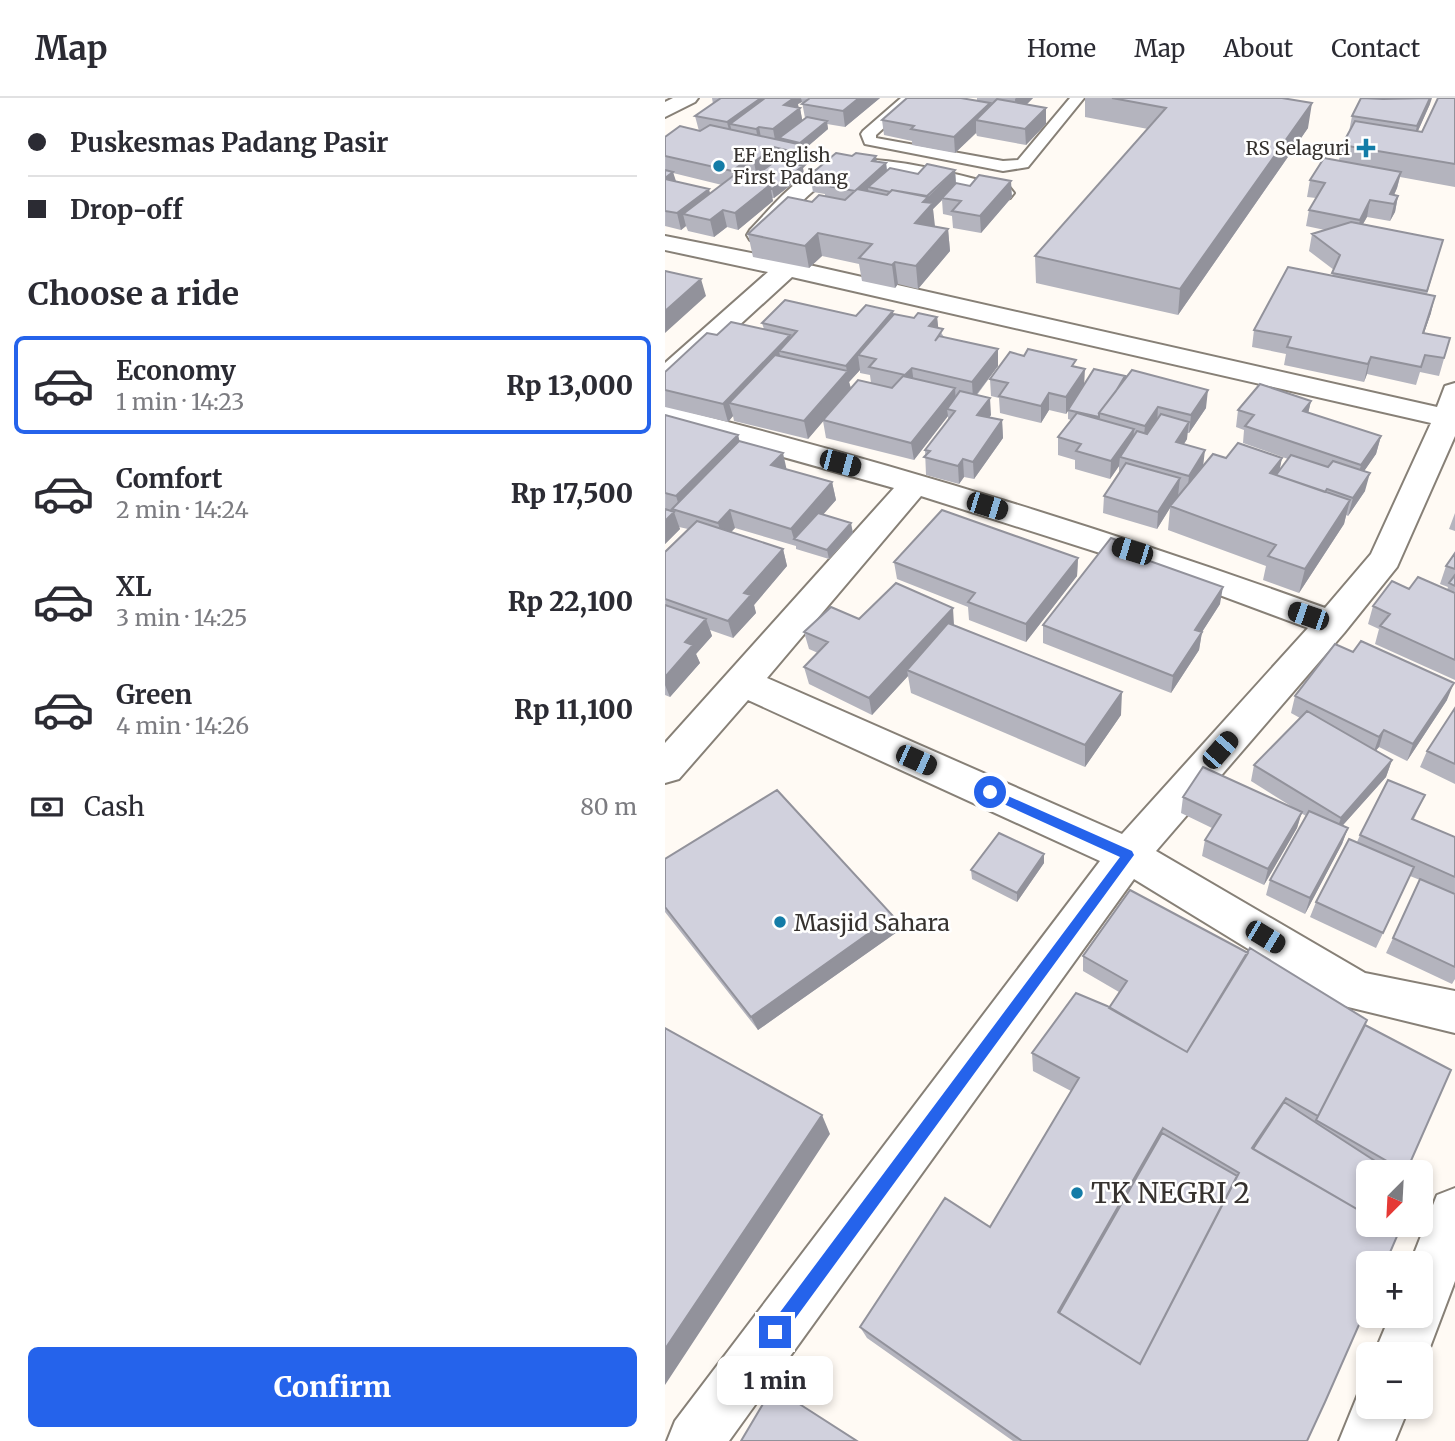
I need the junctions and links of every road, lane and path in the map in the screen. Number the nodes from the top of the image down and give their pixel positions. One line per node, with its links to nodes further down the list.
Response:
1 (688, 98): 4 (street)
2 (909, 98): 3 (lane)
3 (1077, 98)
4 (665, 111)
5 (1002, 193): 7 (street)
6 (665, 243): 7 (street)
7 (735, 258): 8 (street)
8 (787, 268): 9 (street); 10 (street)
9 (665, 378)
10 (1453, 410): 13 (street)
11 (665, 415): 12 (street)
12 (915, 484): 13 (street); 14 (street)
13 (1332, 624): 16 (street)
14 (743, 682): 15 (street); 16 (street)
15 (665, 768)
16 (1128, 855): 17 (street); 21 (street)
17 (1455, 1012)
18 (1455, 1213): 19 (street)
19 (1433, 1271)
20 (1376, 1419): 22 (street)
21 (695, 1441)
22 (1367, 1441)

